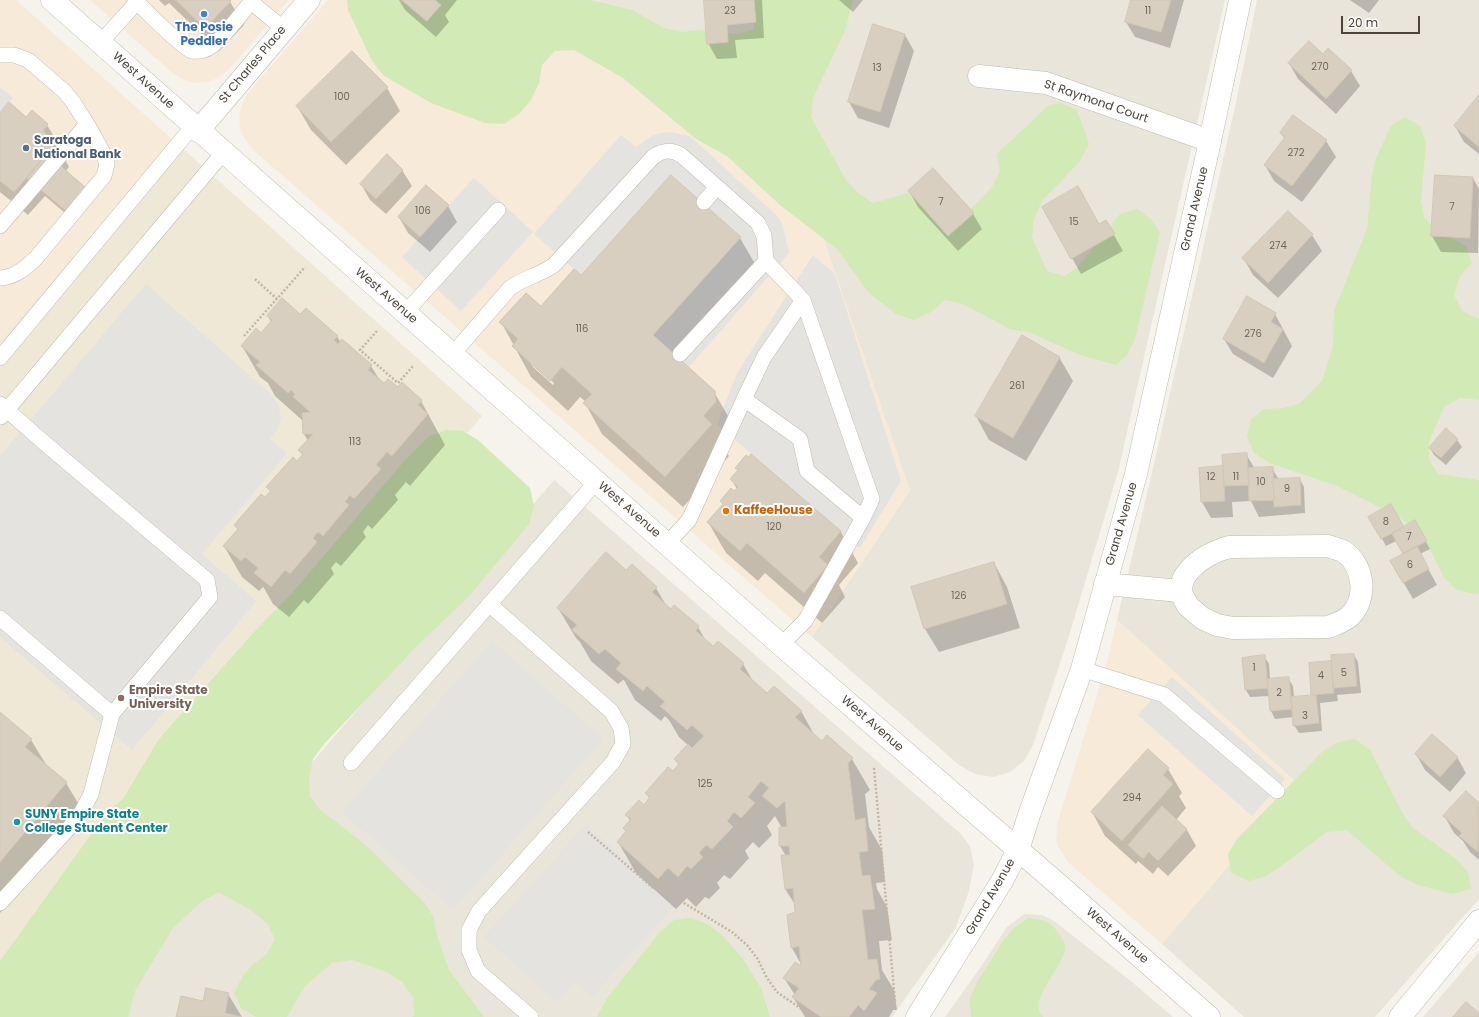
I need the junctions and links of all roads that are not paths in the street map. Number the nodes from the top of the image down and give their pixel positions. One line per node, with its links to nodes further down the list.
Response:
1 (52, 0): 6 (street, West Avenue)
2 (309, 0): 5 (street, St Charles Place)
3 (1240, 0): 11 (street, Grand Avenue)
4 (136, 1): 5 (lane); 6 (lane)
5 (284, 29): 10 (street, St Charles Place)
6 (100, 43): 10 (street, West Avenue)
7 (0, 55): 9 (lane)
8 (980, 76): 11 (street, St Raymond Court)
9 (87, 124): 16 (lane); 18 (lane)
10 (195, 128): 12 (street, West Avenue); 23 (lane)
11 (1210, 141): 29 (street, Grand Avenue)
12 (223, 153): 20 (street, West Avenue); 25 (lane)
13 (717, 187): 14 (lane); 17 (lane); 22 (lane)
14 (704, 202)
15 (498, 210): 20 (lane)
16 (0, 226)
17 (766, 261): 19 (lane); 21 (lane)
18 (0, 278)
19 (803, 300): 24 (lane); 27 (lane)
20 (405, 313): 22 (street, West Avenue)
21 (680, 354)
22 (452, 355): 26 (street, West Avenue)
23 (0, 358)
24 (744, 399): 27 (lane); 28 (lane)
25 (2, 411): 35 (lane)
26 (596, 482): 28 (street, West Avenue); 31 (lane)
27 (863, 518): 33 (lane)
28 (667, 544): 33 (street, West Avenue)
29 (1105, 584): 30 (street); 34 (street, Grand Avenue)
30 (1180, 591): 30 (street)
31 (489, 604): 36 (lane); 41 (lane)
32 (0, 618): 35 (lane)
33 (781, 646): 38 (street, West Avenue)
34 (1082, 669): 37 (lane); 38 (street, Grand Avenue)
35 (112, 714): 39 (lane)
36 (351, 763)
37 (1277, 791)
38 (1018, 850): 42 (street, Grand Avenue); 43 (street, West Avenue)
39 (0, 903)
40 (1479, 921): 44 (street)
41 (531, 1017)
42 (917, 1017)
43 (1209, 1017)
44 (1400, 1017)

